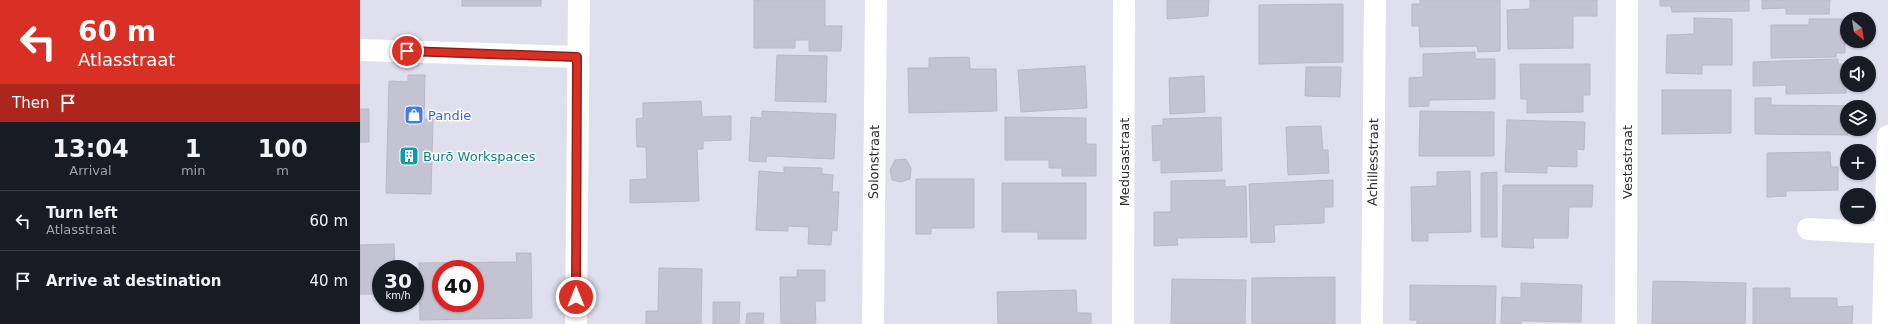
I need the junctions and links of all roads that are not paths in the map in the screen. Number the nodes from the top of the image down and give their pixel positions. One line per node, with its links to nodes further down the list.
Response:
1 (579, 0): 7 (street)
2 (876, 0): 12 (street, Solonstraat)
3 (1124, 0): 13 (street, Medusastraat)
4 (1375, 0): 14 (street, Achillesstraat)
5 (1627, 0): 15 (street, Vestastraat)
6 (360, 50): 7 (street)
7 (577, 57): 11 (street)
8 (1888, 136): 10 (street)
9 (1808, 229): 10 (street)
10 (1885, 233): 16 (street)
11 (576, 324)
12 (873, 324)
13 (1123, 324)
14 (1372, 324)
15 (1626, 324)
16 (1882, 324)

